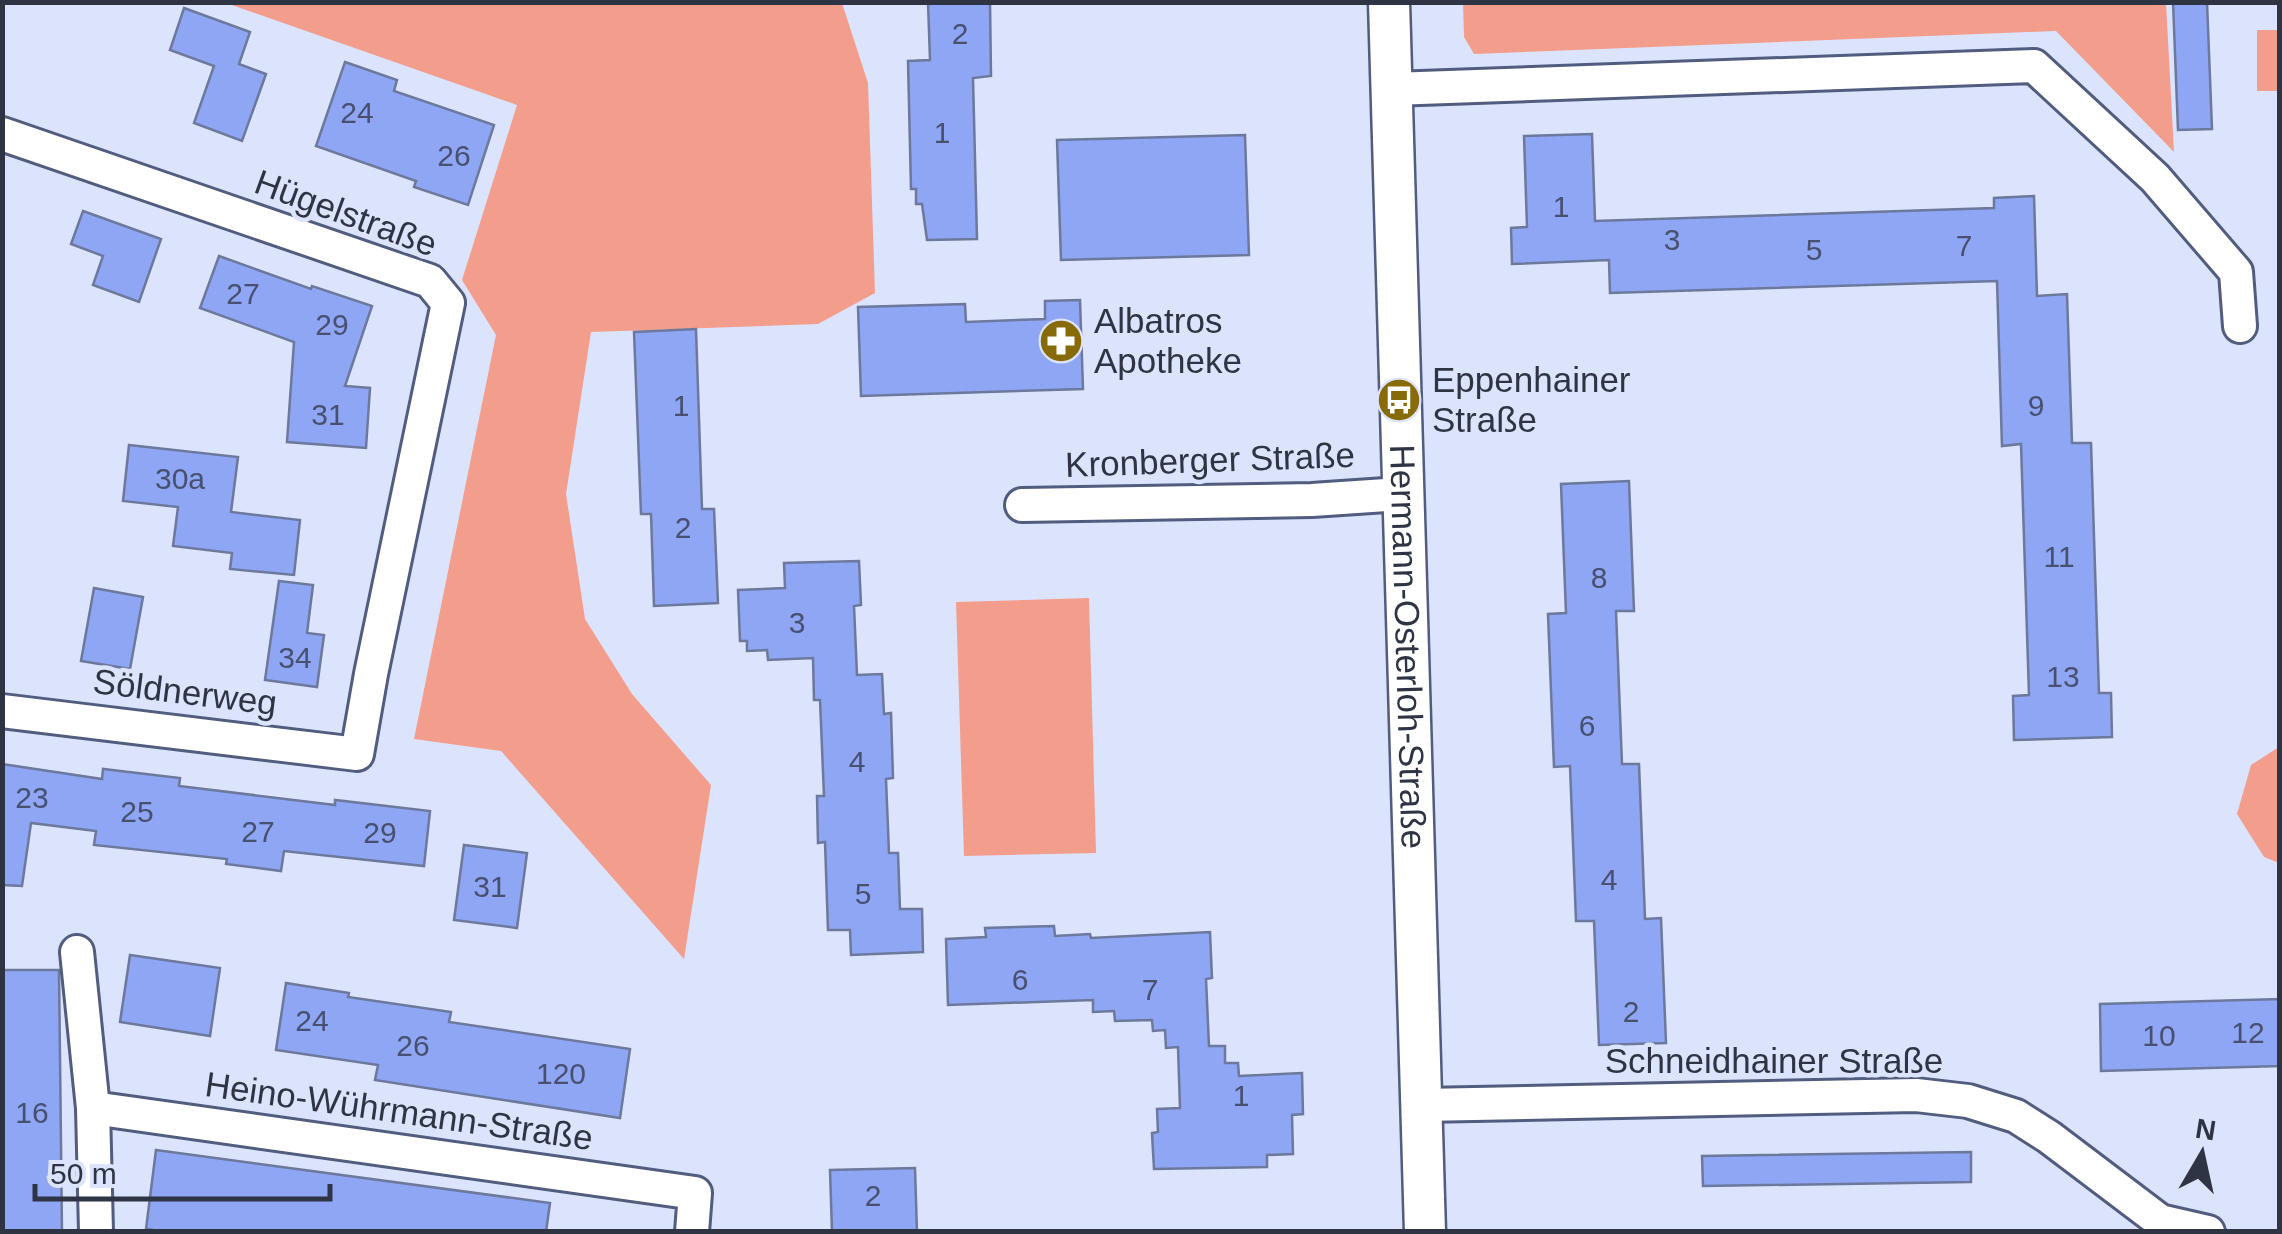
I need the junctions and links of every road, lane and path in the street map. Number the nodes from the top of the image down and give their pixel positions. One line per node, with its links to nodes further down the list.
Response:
1 (1389, 2): 2 (street, Hermann-Osterloh-Straße)
2 (1392, 88): 4 (street); 5 (street, Hermann-Osterloh-Straße)
3 (2, 134): 8 (street, Hügelstraße)
4 (2240, 326)
5 (1401, 494): 6 (street, Kronberger Straße); 10 (street, Hermann-Osterloh-Straße)
6 (1022, 505)
7 (2, 710): 8 (street, Söldnerweg)
8 (358, 754)
9 (77, 952): 11 (street)
10 (1422, 1105): 14 (street, Hermann-Osterloh-Straße); 15 (street, Schneidhainer Straße)
11 (92, 1108): 12 (street); 13 (street, Heino-Wührmann-Straße)
12 (96, 1232)
13 (692, 1232)
14 (1425, 1232)
15 (2208, 1232)

